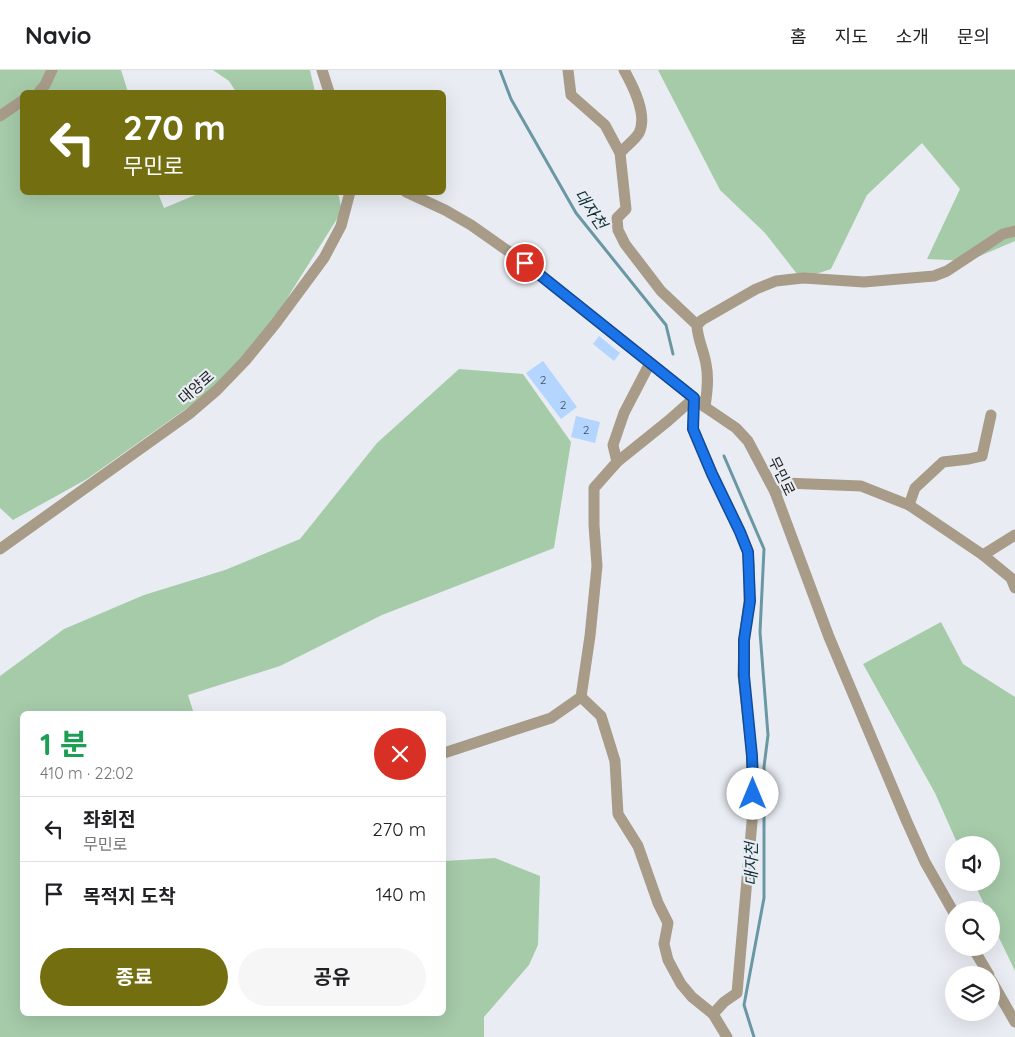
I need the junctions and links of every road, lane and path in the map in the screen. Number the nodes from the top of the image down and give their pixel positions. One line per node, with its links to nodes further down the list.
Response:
1 (52, 70): 5 (street)
2 (322, 70): 6 (street)
3 (568, 70): 9 (street)
4 (624, 70): 9 (street)
5 (41, 90)
6 (328, 90)
7 (20, 102): 8 (street)
8 (0, 116)
9 (620, 153): 13 (street)
10 (349, 195): 22 (street, 대양로)
11 (412, 195): 14 (street, 무민로)
12 (1015, 231): 13 (street)
13 (697, 326): 16 (street)
14 (650, 363): 15 (street, 무민로); 18 (street)
15 (694, 398): 16 (street, 무민로); 18 (street); 29 (street)
16 (706, 407): 19 (street, 무민로)
17 (991, 415): 20 (street)
18 (617, 462): 25 (street)
19 (775, 492): 20 (street); 27 (street, 무민로)
20 (909, 505): 23 (street)
21 (1015, 535): 23 (street)
22 (0, 549)
23 (983, 555): 24 (street)
24 (1015, 588)
25 (581, 697): 26 (street); 29 (street)
26 (446, 752)
27 (947, 901)
28 (1000, 996): 30 (street)
29 (714, 1014): 31 (street)
30 (1015, 1022)
31 (727, 1037)

